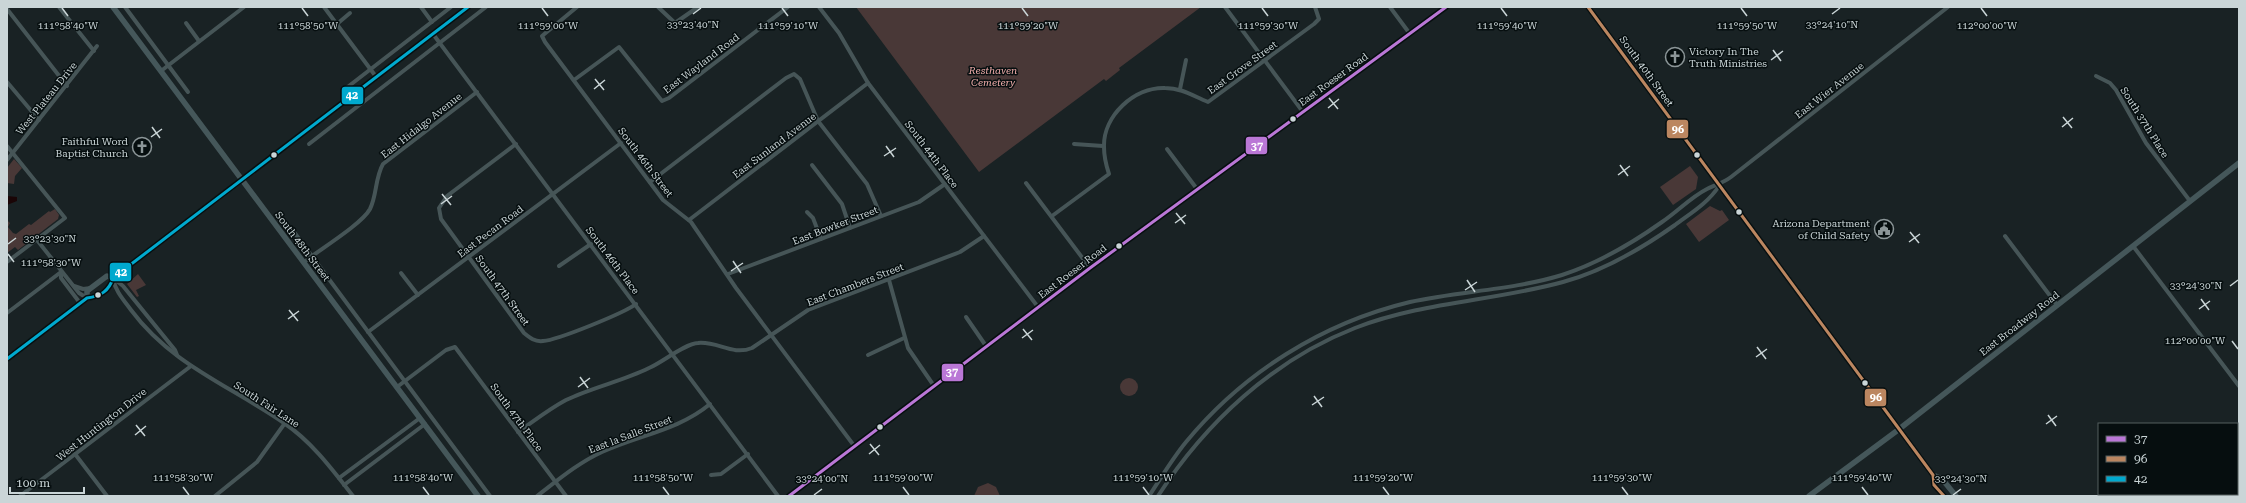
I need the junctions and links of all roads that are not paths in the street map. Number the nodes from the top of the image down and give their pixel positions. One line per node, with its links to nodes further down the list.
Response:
1 (59, 7): 31 (street)
2 (113, 7): 36 (main road, South 48th Street)
3 (125, 7): 34 (street)
4 (244, 7): 28 (street)
5 (324, 7): 25 (street)
6 (421, 7): 23 (street)
7 (451, 7): 23 (street)
8 (468, 7): 26 (main road)
9 (486, 7): 29 (street)
10 (577, 7): 39 (street, South 46th Street)
11 (658, 7): 12 (street)
12 (698, 7)
13 (788, 7): 39 (street, East Wayland Road)
14 (819, 7): 41 (street, South 44th Place)
15 (1225, 7): 33 (street)
16 (1315, 7): 33 (street, East Grove Street)
17 (1390, 7): 27 (street)
18 (1446, 7): 27 (street, East Roeser Road)
19 (1588, 7): 65 (main road, South 40th Street)
20 (1948, 7): 65 (street, East Wier Avenue)
21 (7, 9): 42 (street)
22 (350, 13): 25 (street)
23 (432, 22): 35 (street)
24 (186, 23): 28 (street)
25 (337, 24): 35 (street)
26 (433, 34): 29 (street, South 46th Place); 38 (main road)
27 (1410, 34): 47 (street, East Roeser Road)
28 (200, 41): 34 (street)
29 (439, 42): 46 (street, South 46th Place); 51 (street)
30 (97, 46): 31 (street, West Plateau Drive)
31 (94, 51): 42 (street, West Plateau Drive)
32 (1186, 60): 44 (street)
33 (1265, 61): 44 (street, East Grove Street); 47 (street)
34 (168, 65): 36 (street); 45 (street)
35 (371, 69): 38 (street); 43 (street)
36 (161, 71): 61 (main road, South 48th Street)
37 (2096, 76): 68 (street, South 37th Place)
38 (377, 78): 61 (main road)
39 (574, 80): 50 (street, South 46th Street)
40 (7, 82): 48 (street)
41 (868, 83): 49 (street, East Sunland Avenue); 64 (street, South 44th Place)
42 (67, 86): 48 (street, West Plateau Drive)
43 (345, 89)
44 (1180, 89): 55 (street, East Grove Street)
45 (188, 92)
46 (477, 92): 52 (street, South 46th Place); 81 (street, East Hidalgo Avenue)
47 (1303, 112): 66 (street, East Roeser Road)
48 (39, 120): 57 (street, West Plateau Drive)
49 (818, 121): 62 (street); 70 (street); 72 (street, East Sunland Avenue)
50 (621, 143): 62 (street, South 46th Street); 67 (street, East Pecan Road)
51 (308, 144)
52 (516, 144): 67 (street, South 46th Place); 82 (street, South 47th Street)
53 (1074, 144): 55 (street)
54 (7, 146): 57 (street)
55 (1104, 146): 71 (street, East Grove Street)
56 (1167, 149): 66 (street)
57 (13, 153): 58 (street, West Plateau Drive); 78 (street)
58 (7, 160)
59 (2239, 163): 68 (main road, East Broadway Road)
60 (812, 165): 74 (street)
61 (243, 181): 84 (main road, South 48th Street); 90 (main road)
62 (650, 182): 72 (street, South 46th Street)
63 (1026, 183): 71 (street)
64 (945, 184): 70 (street, East Bowker Street); 75 (street, South 44th Place)
65 (1719, 185): 119 (main road, South 40th Street); 139 (street); 140 (street)
66 (1197, 189): 86 (street, East Roeser Road)
67 (553, 194): 79 (street, South 46th Place); 82 (street, East Pecan Road)
68 (2190, 201): 80 (main road, East Broadway Road)
69 (807, 212): 77 (street)
70 (881, 216): 74 (street, East Bowker Street)
71 (1052, 216): 86 (street)
72 (689, 220): 89 (street, South 46th Street)
73 (291, 228): 81 (street, South 48th Street)
74 (850, 228): 77 (street, East Bowker Street)
75 (984, 236): 91 (street, East Chambers Street); 99 (street, South 44th Place)
76 (2005, 236): 98 (street)
77 (821, 239): 89 (street, East Bowker Street)
78 (37, 240): 83 (street); 87 (street)
79 (591, 244): 85 (street); 97 (street, South 46th Place)
80 (2133, 246): 98 (main road, East Broadway Road); 113 (street)
81 (312, 256): 84 (street, East Hidalgo Avenue); 102 (street, South 48th Street)
82 (468, 257): 94 (street, East Pecan Road); 97 (street, South 47th Street)
83 (7, 262)
84 (304, 262): 114 (main road, South 48th Street)
85 (559, 266)
86 (1090, 268): 99 (street, East Roeser Road)
87 (61, 272): 92 (street); 96 (street); 100 (street)
88 (401, 273): 94 (street)
89 (728, 274): 103 (street, South 46th Street)
90 (113, 278): 93 (main road); 95 (main road); 106 (street, South Fair Lane); 106 (street, South Fair Lane)
91 (889, 280): 103 (street, East Chambers Street); 104 (street)
92 (73, 286): 93 (street); 95 (street)
93 (91, 288): 95 (main road)
94 (418, 295): 102 (street, East Pecan Road)
95 (87, 298): 96 (main road)
96 (80, 303): 109 (main road)
97 (636, 304): 107 (street, South 46th Place)
98 (2057, 305): 119 (main road, East Broadway Road)
99 (1038, 307): 105 (street, East Roeser Road)
100 (7, 313)
101 (966, 317): 105 (street)
102 (368, 332): 111 (street, South 48th Street)
103 (772, 334): 107 (street, East Chambers Street); 121 (street, South 46th Street)
104 (904, 338): 108 (street); 112 (street)
105 (986, 346): 112 (street, East Roeser Road)
106 (177, 355): 110 (street, South Fair Lane)
107 (674, 355): 115 (street, South 46th Place); 120 (street, East Chambers Street)
108 (868, 356)
109 (7, 359)
110 (191, 366): 117 (street, South Fair Lane); 122 (street, West Huntington Drive)
111 (405, 382): 114 (street); 120 (street, South 47th Place); 134 (street, South 48th Street)
112 (934, 386): 121 (street, East Roeser Road)
113 (2239, 386)
114 (397, 387): 116 (main road, South 48th Street)
115 (710, 404): 123 (street, South 46th Place); 127 (street, East la Salle Street)
116 (420, 418): 118 (main road, South 48th Street); 126 (street)
117 (285, 423): 126 (street, South Fair Lane); 131 (street)
118 (425, 424): 128 (street); 133 (main road, South 48th Street)
119 (1898, 430): 125 (main road, South 40th Street); 141 (main road, East Broadway Road)
120 (518, 432): 127 (street, South 47th Place)
121 (855, 447): 138 (street, East Roeser Road)
122 (75, 454): 129 (street, West Huntington Drive); 130 (street)
123 (748, 454): 124 (street); 137 (street, South 46th Place)
124 (711, 475)
125 (1933, 475): 142 (main road, South 40th Street); 143 (main road, South 40th Street)
126 (339, 478): 128 (street, South Fair Lane)
127 (555, 482): 135 (street, East la Salle Street); 136 (street, South 47th Place)
128 (344, 485): 132 (street, South Fair Lane)
129 (20, 496)
130 (107, 496)
131 (215, 496)
132 (353, 496)
133 (478, 496)
134 (490, 496)
135 (537, 496)
136 (566, 496)
137 (778, 496)
138 (790, 496)
139 (1149, 496)
140 (1158, 496)
141 (1809, 496)
142 (1944, 496)
143 (1956, 496)

